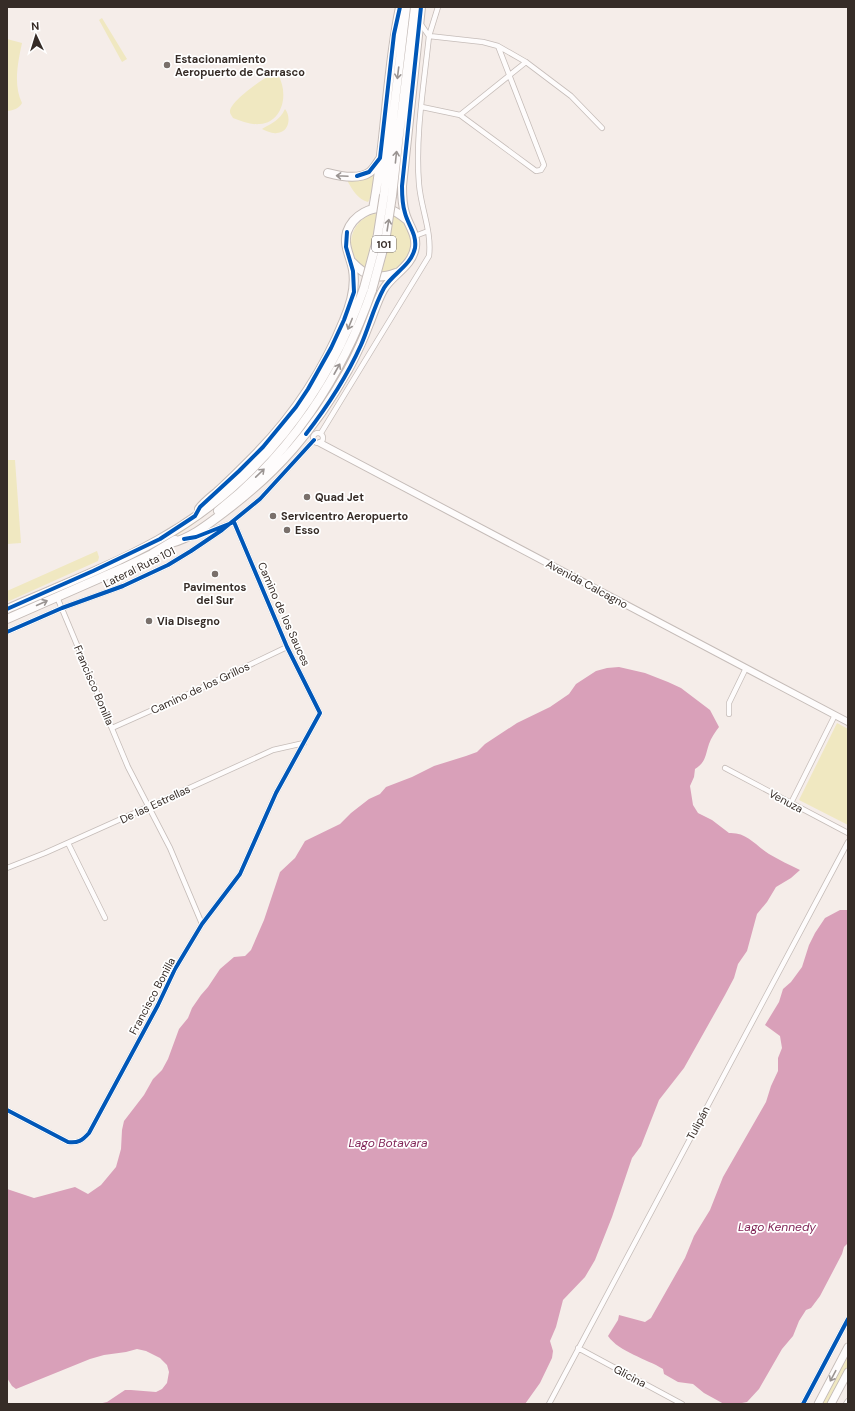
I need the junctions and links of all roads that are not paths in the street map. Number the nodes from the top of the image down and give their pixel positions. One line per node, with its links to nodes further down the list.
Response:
1 (400, 7): 14 (highway)
2 (406, 7): 16 (highway, 101, one-way to 16)
3 (415, 7): 16 (highway, 101, one-way to 3)
4 (421, 7): 6 (highway)
5 (438, 7): 7 (street)
6 (420, 23): 7 (street); 18 (highway)
7 (429, 36): 8 (street); 11 (street)
8 (498, 46): 9 (street); 10 (street)
9 (526, 62): 10 (street); 13 (street)
10 (510, 75): 12 (street); 12 (street)
11 (422, 107): 12 (street); 19 (street)
12 (460, 115)
13 (602, 128)
14 (380, 158): 15 (highway, one-way to 15); 17 (highway)
15 (328, 173)
16 (388, 196): 23 (highway, 101, bridge)
17 (372, 209): 18 (highway); 21 (highway)
18 (407, 220): 20 (highway)
19 (428, 231): 20 (street); 24 (street)
20 (414, 236): 22 (highway)
21 (351, 261): 22 (highway); 27 (highway)
22 (398, 272): 29 (highway)
23 (368, 289): 27 (highway, 101, one-way to 27); 30 (highway, 101, one-way to 23)
24 (321, 433): 25 (street); 26 (street)
25 (314, 440): 26 (street); 28 (street, Lateral Ruta 101)
26 (323, 443): 37 (street, Avenida Calcagno)
27 (195, 516): 33 (highway, 101)
28 (234, 522): 29 (street); 32 (street, Lateral Ruta 101); 36 (street, Camino de los Sauces)
29 (184, 540): 30 (highway)
30 (171, 543): 31 (highway, 101)
31 (57, 597): 32 (street, Francisco Bonilla); 34 (highway, 101, one-way to 31)
32 (62, 608): 35 (street, Lateral Ruta 101); 42 (street, Francisco Bonilla)
33 (7, 609)
34 (7, 619)
35 (7, 632)
36 (287, 647): 38 (street, Camino de los Sauces); 42 (street, Camino de los Grillos)
37 (746, 668): 39 (street); 40 (street, Avenida Calcagno)
38 (320, 713): 43 (street, Francisco Bonilla)
39 (729, 714)
40 (835, 715): 41 (street, Avenida Calcagno); 45 (street)
41 (848, 722)
42 (112, 728): 46 (street, Francisco Bonilla)
43 (304, 743): 46 (street, De las Estrellas); 52 (street, Francisco Bonilla)
44 (725, 768): 45 (street, Venuza)
45 (791, 803): 47 (street, Venuza)
46 (149, 807): 49 (street, De las Estrellas); 52 (street, Francisco Bonilla)
47 (848, 833)
48 (848, 842): 55 (street, Tulipán)
49 (68, 843): 50 (street, De las Estrellas); 51 (street)
50 (7, 868)
51 (105, 918)
52 (202, 924): 53 (street, Francisco Bonilla)
53 (7, 1110)
54 (848, 1319): 61 (street)
55 (578, 1348): 59 (street, Tulipán); 60 (street, Glicina)
56 (848, 1348): 62 (main road, one-way to 62)
57 (848, 1372): 63 (main road)
58 (848, 1401): 64 (street)
59 (549, 1404)
60 (682, 1404)
61 (803, 1404)
62 (818, 1404)
63 (831, 1404)
64 (846, 1404)

